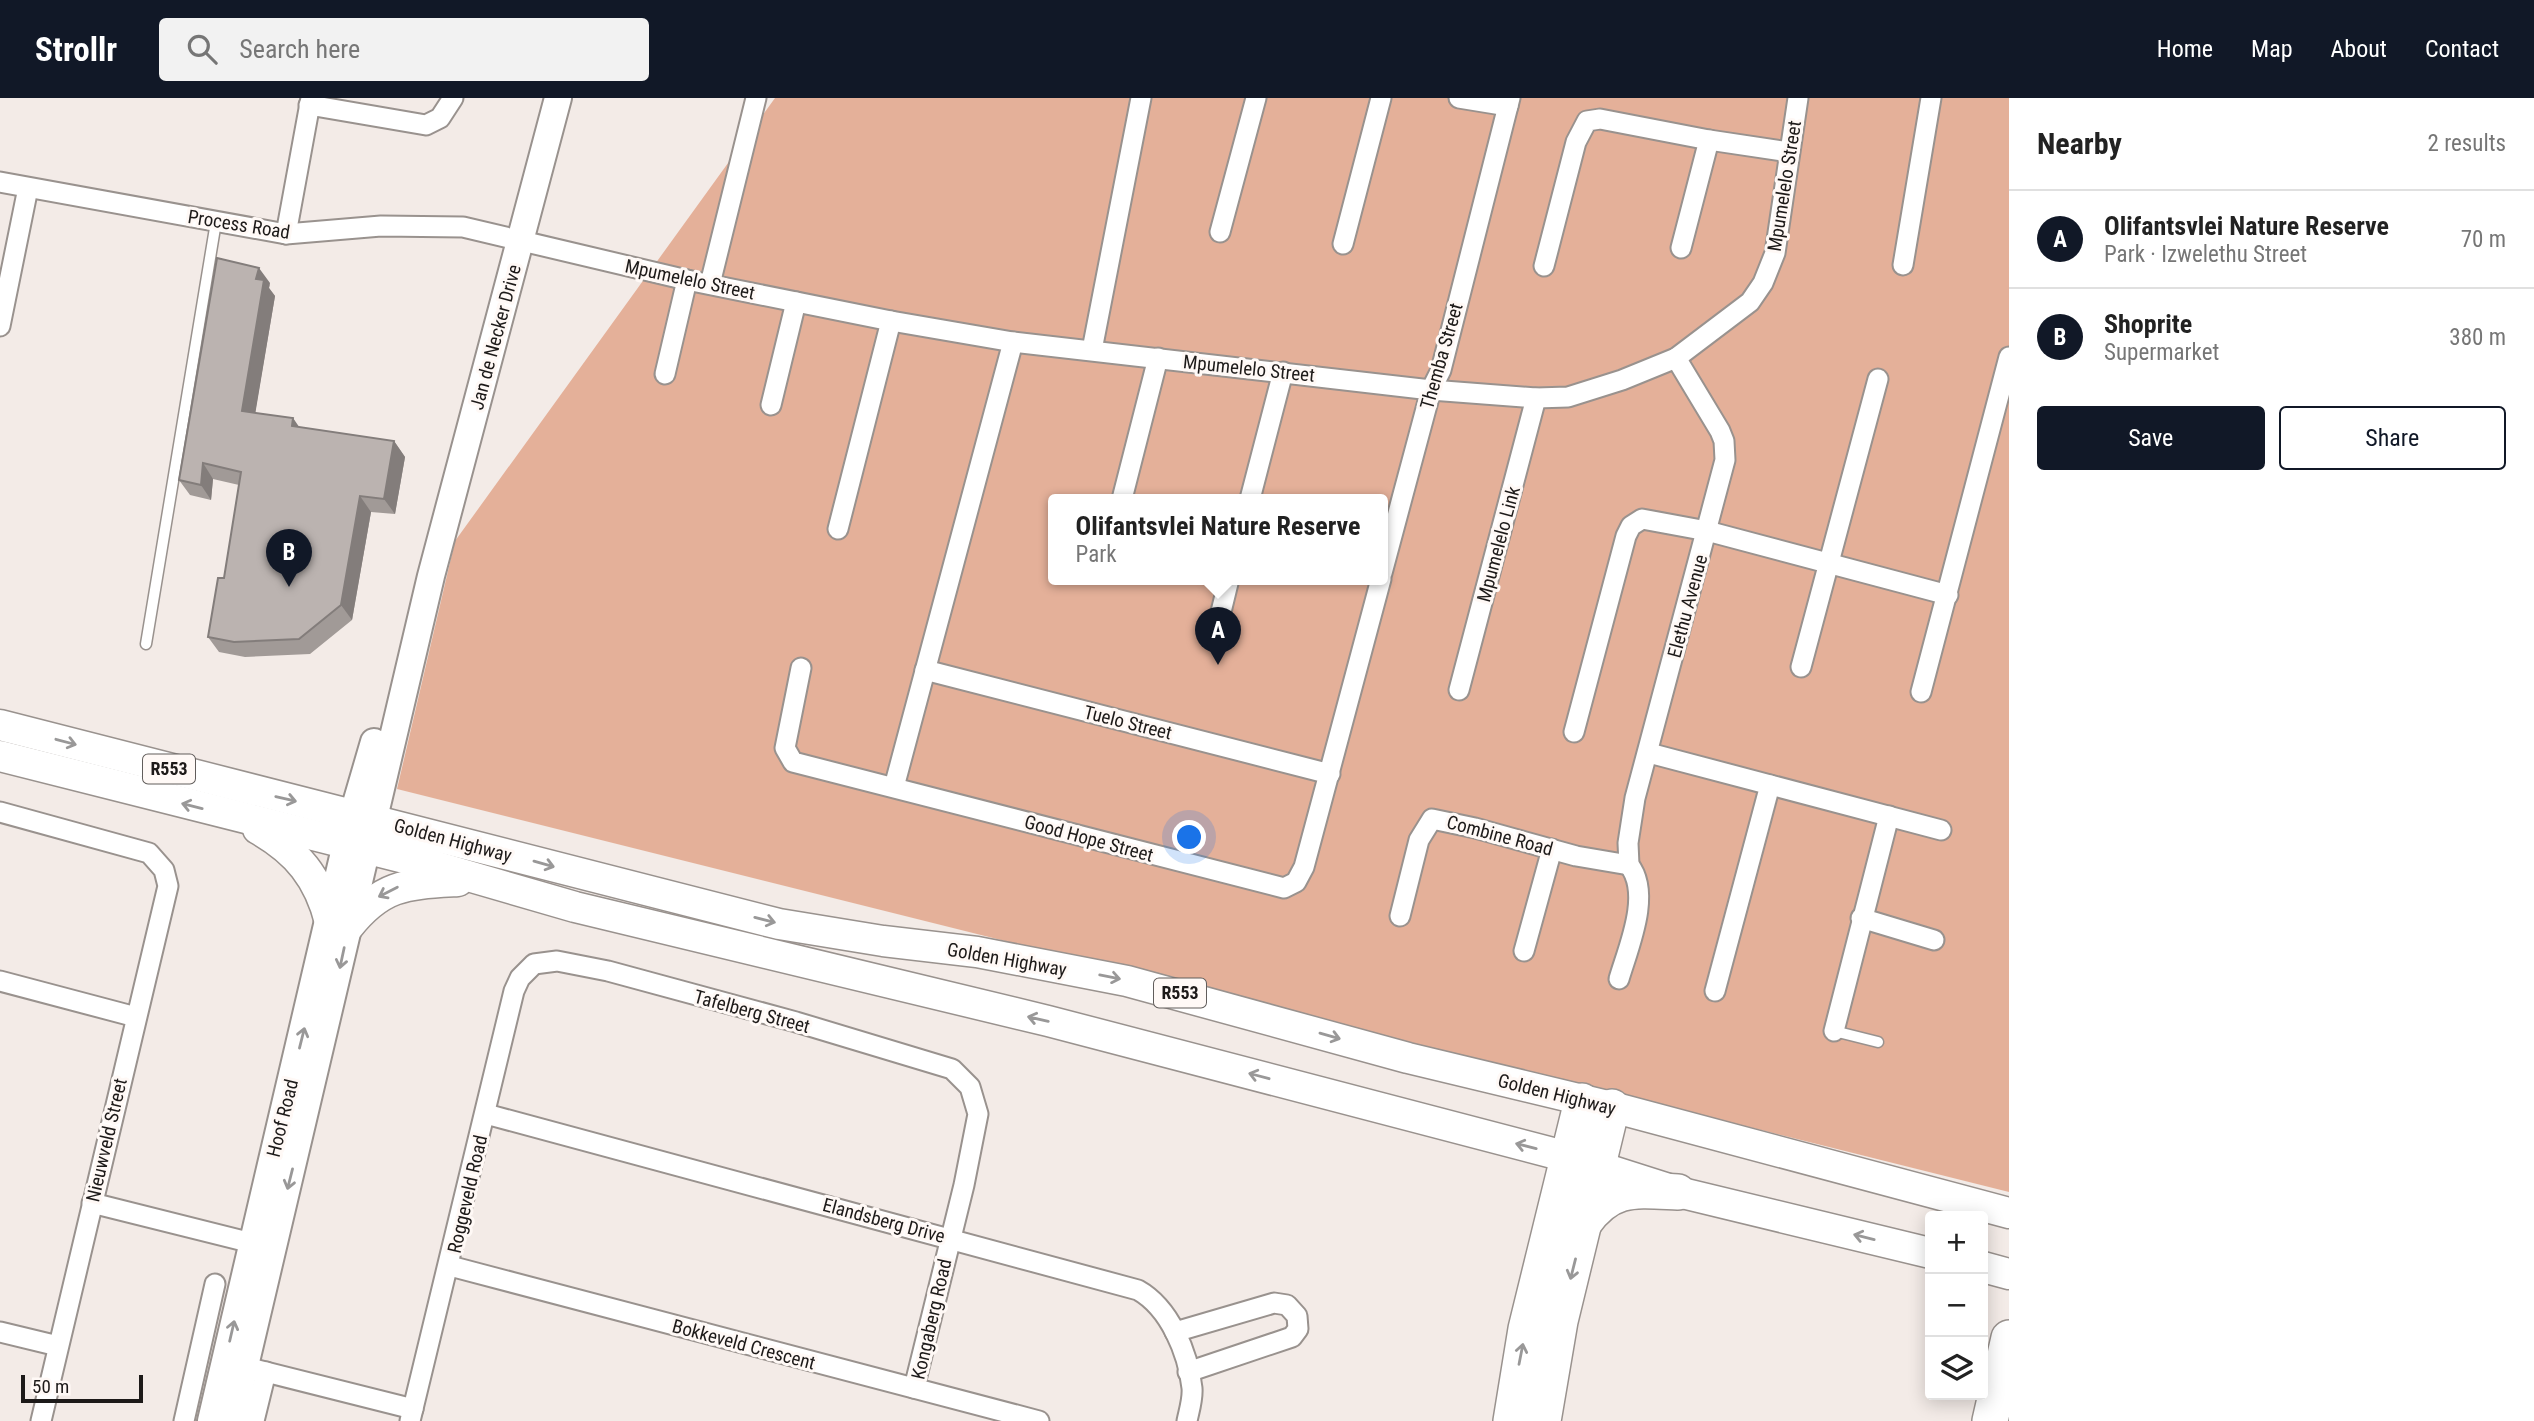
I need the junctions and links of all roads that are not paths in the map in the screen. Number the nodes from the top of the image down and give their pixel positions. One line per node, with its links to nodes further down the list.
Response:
1 (453, 98): 10 (street)
2 (558, 98): 19 (main road, Jan de Necker Drive)
3 (756, 98): 25 (street)
4 (1141, 98): 30 (street)
5 (1256, 98): 17 (street)
6 (1381, 98): 20 (street)
7 (1459, 98): 11 (street)
8 (1798, 98): 13 (street, Mpumelelo Street)
9 (1931, 98): 22 (street)
10 (310, 101): 18 (street)
11 (1509, 102): 37 (street, Themba Street)
12 (1709, 140): 13 (street); 21 (street); 23 (street)
13 (1789, 152): 33 (street, Mpumelelo Street)
14 (0, 183): 15 (street, Process Road)
15 (29, 188): 16 (street, Process Road); 27 (street)
16 (216, 222): 18 (street, Process Road); 50 (lane)
17 (1220, 232)
18 (286, 234): 19 (street, Process Road)
19 (520, 239): 24 (street, Mpumelelo Street); 67 (main road, Jan de Necker Drive)
20 (1343, 244)
21 (1681, 247)
22 (1903, 265)
23 (1544, 266)
24 (687, 280): 25 (street, Mpumelelo Street); 35 (street)
25 (710, 284): 26 (street, Mpumelelo Street)
26 (796, 302): 28 (street, Mpumelelo Street); 39 (street)
27 (1, 320)
28 (891, 321): 29 (street, Mpumelelo Street); 42 (street)
29 (1013, 342): 30 (street, Mpumelelo Street); 53 (street)
30 (1092, 350): 32 (street, Mpumelelo Street)
31 (2009, 357): 48 (street)
32 (1158, 358): 34 (street, Mpumelelo Street); 40 (street)
33 (1676, 358): 38 (street, Mpumelelo Street); 43 (street, Elethu Avenue)
34 (1283, 372): 37 (street, Mpumelelo Street); 41 (street)
35 (665, 374)
36 (1878, 379): 45 (street)
37 (1431, 390): 38 (street, Mpumelelo Street); 44 (street, Themba Street)
38 (1536, 398): 54 (street, Mpumelelo Link)
39 (771, 405)
40 (1123, 494)
41 (1251, 494)
42 (838, 529)
43 (1707, 531): 45 (street); 57 (street); 58 (street, Elethu Avenue)
44 (1388, 551)
45 (1828, 564): 48 (street); 51 (street)
46 (1228, 585): 49 (street)
47 (1379, 585): 60 (street)
48 (1948, 595): 55 (street)
49 (1220, 616)
50 (146, 644)
51 (1801, 667)
52 (801, 668): 62 (street, Good Hope Street)
53 (925, 670): 60 (street, Tuelo Street); 62 (street)
54 (1459, 690)
55 (1921, 692)
56 (0, 725): 67 (main road, Golden Highway / R553, one-way to 67)
57 (1574, 732)
58 (1649, 753): 61 (street); 69 (street, Elethu Avenue)
59 (0, 756): 65 (main road, Golden Highway / R553, one-way to 59)
60 (1330, 774): 62 (street, Good Hope Street)
61 (1770, 785): 64 (street); 79 (street)
62 (894, 786)
63 (0, 812): 80 (street, Nieuwveld Street)
64 (1889, 816): 66 (street); 72 (street)
65 (240, 818): 67 (main road, Golden Highway / R553); 73 (main road)
66 (1941, 830)
67 (360, 831): 70 (main road, Golden Highway / R553); 73 (main road, Hoof Road); 84 (main road, Golden Highway / R553, one-way to 84)
68 (1552, 849): 69 (street, Combine Road); 71 (street, Combine Road); 75 (street)
69 (1629, 865): 77 (street, Elethu Avenue)
70 (479, 880): 73 (main road, one-way to 73); 86 (main road, Golden Highway / R553, one-way to 70)
71 (1400, 916)
72 (1861, 918): 74 (street); 81 (street)
73 (339, 924): 92 (main road, Hoof Road)
74 (1934, 940)
75 (1524, 951)
76 (528, 969): 83 (street, Tafelberg Street); 85 (street, Roggeveld Road)
77 (1619, 979)
78 (0, 981): 80 (street)
79 (1715, 991)
80 (136, 1017): 88 (street, Nieuwveld Street)
81 (1834, 1031): 82 (lane)
82 (1878, 1042)
83 (970, 1087): 91 (street, Kongaberg Road)
84 (1597, 1104): 86 (highway); 89 (main road, Golden Highway / R553)
85 (485, 1114): 91 (street, Elandsberg Drive); 94 (street, Roggeveld Road)
86 (1583, 1161): 87 (main road, Golden Highway / R553); 90 (highway); 113 (highway, one-way to 86)
87 (1678, 1192): 90 (highway); 93 (main road, Golden Highway / R553, one-way to 87)
88 (92, 1203): 92 (street); 101 (street, Nieuwveld Street)
89 (2009, 1213)
90 (1584, 1223): 114 (highway, one-way to 114)
91 (950, 1238): 99 (street, Elandsberg Drive); 104 (street, Kongaberg Road)
92 (262, 1245): 102 (main road, Hoof Road)
93 (1925, 1252)
94 (450, 1266): 104 (street, Bokkeveld Crescent); 105 (street, Roggeveld Road)
95 (1988, 1268): 96 (main road)
96 (2009, 1274)
97 (215, 1284): 107 (street)
98 (0, 1332): 101 (street)
99 (1175, 1332): 103 (street, Elandsberg Drive); 103 (street)
100 (2009, 1338): 115 (highway)
101 (58, 1346): 106 (street, Nieuwveld Street)
102 (245, 1367): 105 (street); 108 (main road, Hoof Road); 109 (main road, Hoof Road); 110 (street)
103 (1188, 1372): 112 (street, Elandsberg Drive)
104 (914, 1388): 111 (street, Bokkeveld Crescent)
105 (412, 1415)
106 (41, 1421)
107 (184, 1421)
108 (211, 1421)
109 (232, 1421)
110 (254, 1421)
111 (1039, 1421)
112 (1187, 1421)
113 (1511, 1421)
114 (1543, 1421)
115 (1990, 1421)

